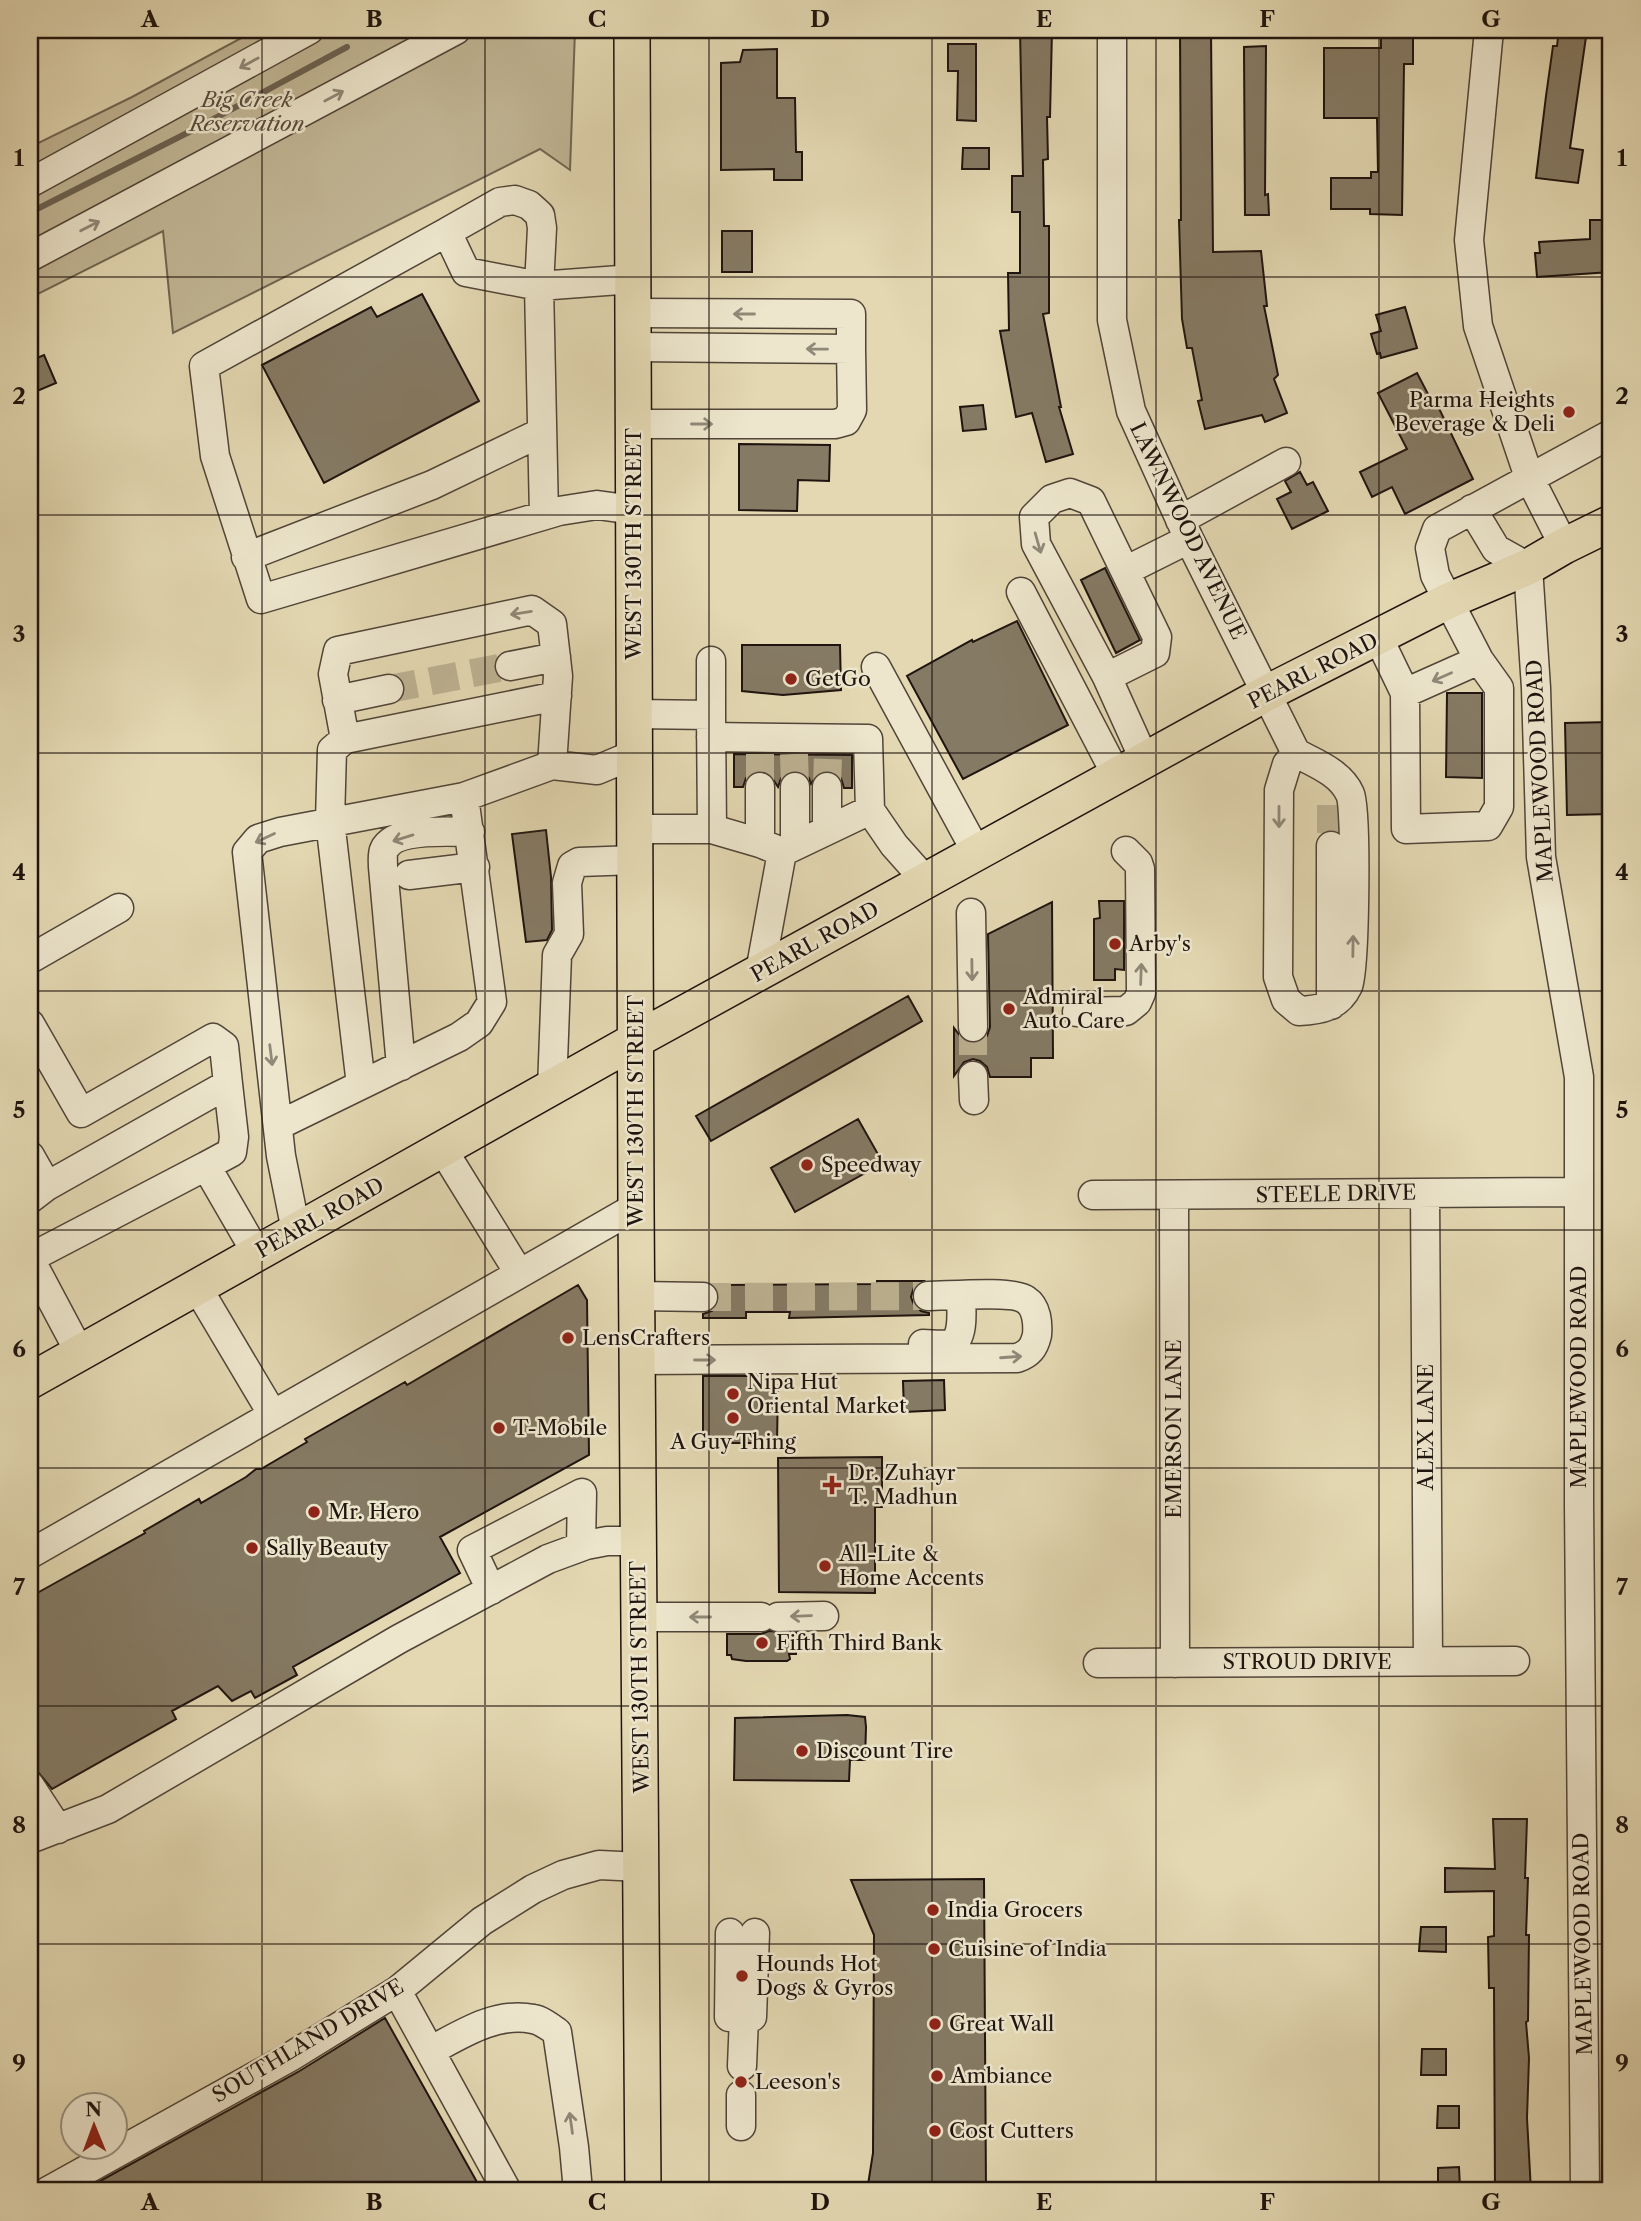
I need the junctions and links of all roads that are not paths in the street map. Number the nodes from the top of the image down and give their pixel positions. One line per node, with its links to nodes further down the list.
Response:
1 (309, 30): 6 (street, one-way to 6)
2 (456, 30): 8 (street, one-way to 2)
3 (632, 30): 9 (main road, WEST 130TH STREET)
4 (1112, 30): 21 (street, LAWNWOOD AVENUE)
5 (1489, 30): 16 (street)
6 (30, 183)
7 (447, 232): 10 (street); 10 (street); 23 (street)
8 (31, 254)
9 (633, 279): 10 (street); 11 (main road, WEST 130TH STREET)
10 (539, 286): 13 (street)
11 (633, 330): 12 (main road, WEST 130TH STREET); 12 (street, one-way to 11)
12 (634, 424): 18 (main road, WEST 130TH STREET)
13 (542, 432): 19 (street); 23 (street)
14 (1611, 434): 16 (street)
15 (1286, 461): 21 (street)
16 (1529, 477): 17 (street); 22 (street)
17 (1472, 509): 24 (street); 27 (street)
18 (634, 510): 19 (street); 42 (main road, WEST 130TH STREET)
19 (544, 515): 23 (street)
20 (1611, 523): 22 (main road, PEARL ROAD)
21 (1184, 529): 25 (street); 38 (street, LAWNWOOD AVENUE)
22 (1564, 546): 24 (main road, PEARL ROAD)
23 (246, 557)
24 (1528, 567): 27 (main road, PEARL ROAD); 36 (street, MAPLEWOOD ROAD)
25 (1125, 571): 34 (street); 34 (street, one-way to 34)
26 (1021, 592): 48 (street)
27 (1448, 601): 28 (main road, PEARL ROAD); 30 (street)
28 (1378, 637): 38 (main road, PEARL ROAD); 39 (street)
29 (556, 657): 32 (street); 40 (street); 41 (street, one-way to 41)
30 (1479, 660): 35 (street); 39 (street, one-way to 39)
31 (711, 661): 43 (street)
32 (510, 666)
33 (876, 667): 64 (street)
34 (1107, 677): 48 (street)
35 (1499, 688): 36 (street); 39 (street)
36 (1536, 688): 87 (street, MAPLEWOOD ROAD)
37 (389, 689): 41 (street)
38 (1267, 693): 45 (street, LAWNWOOD AVENUE); 48 (main road, PEARL ROAD)
39 (1405, 693)
40 (557, 696): 44 (street); 47 (street)
41 (337, 700): 44 (street)
42 (635, 714): 43 (street); 46 (main road, WEST 130TH STREET)
43 (711, 726): 55 (street); 57 (street)
44 (345, 739): 56 (street)
45 (1296, 753): 49 (street); 72 (street, one-way to 72)
46 (635, 754): 47 (street); 60 (main road, WEST 130TH STREET)
47 (552, 765): 53 (street)
48 (1131, 768): 64 (main road, PEARL ROAD)
49 (1329, 771): 54 (street); 72 (street, one-way to 49)
50 (760, 787): 62 (street)
51 (794, 787): 62 (street)
52 (827, 787): 58 (street)
53 (464, 797): 56 (street); 59 (street)
54 (1331, 805)
55 (870, 810): 58 (street); 67 (street)
56 (330, 821): 79 (street); 82 (street, one-way to 82)
57 (712, 829): 60 (street); 62 (street)
58 (827, 829): 62 (street)
59 (470, 832): 65 (street); 77 (street, one-way to 77)
60 (636, 845): 76 (main road, WEST 130TH STREET); 80 (street)
61 (1331, 846): 72 (street)
62 (779, 847): 71 (street)
63 (1126, 852): 73 (street, one-way to 63)
64 (977, 853): 67 (main road, PEARL ROAD)
65 (475, 867): 66 (street); 77 (street)
66 (409, 874)
67 (926, 881): 71 (main road, PEARL ROAD)
68 (119, 908): 70 (street)
69 (971, 913): 75 (street, one-way to 75)
70 (30, 959)
71 (760, 972): 76 (main road, PEARL ROAD)
72 (1331, 1005)
73 (1077, 1012)
74 (30, 1024): 81 (street)
75 (973, 1027)
76 (636, 1040): 80 (main road, PEARL ROAD); 92 (main road, WEST 130TH STREET)
77 (401, 1066): 79 (street)
78 (228, 1084): 81 (street); 84 (street); 86 (street)
79 (361, 1085): 82 (street)
80 (552, 1088): 83 (main road, PEARL ROAD)
81 (81, 1113): 84 (street)
82 (279, 1125): 93 (street)
83 (443, 1150): 93 (main road, PEARL ROAD); 96 (street)
84 (103, 1154): 88 (street)
85 (30, 1156): 88 (street)
86 (206, 1167): 94 (street); 95 (street)
87 (1579, 1192): 89 (street, STEELE DRIVE); 131 (street, MAPLEWOOD ROAD)
88 (38, 1193)
89 (1425, 1193): 91 (street, STEELE DRIVE); 113 (street, ALEX LANE)
90 (1093, 1195): 91 (street, STEELE DRIVE)
91 (1174, 1195): 116 (street, EMERSON LANE)
92 (636, 1207): 96 (street); 98 (main road, WEST 130TH STREET)
93 (296, 1231): 94 (main road, PEARL ROAD)
94 (257, 1254): 97 (main road, PEARL ROAD)
95 (30, 1259): 102 (street)
96 (519, 1273): 106 (street)
97 (197, 1287): 102 (main road, PEARL ROAD); 106 (street)
98 (637, 1296): 101 (street); 104 (main road, WEST 130TH STREET)
99 (929, 1296): 100 (street)
100 (961, 1296): 103 (street); 103 (street, one-way to 100)
101 (702, 1297)
102 (80, 1353): 105 (main road, PEARL ROAD)
103 (801, 1359): 104 (street, one-way to 103)
104 (637, 1360): 107 (main road, WEST 130TH STREET)
105 (30, 1381)
106 (273, 1415): 109 (street)
107 (638, 1541): 108 (street); 112 (main road, WEST 130TH STREET)
108 (581, 1546): 110 (street); 110 (street)
109 (30, 1554)
110 (491, 1590): 118 (street)
111 (824, 1616): 112 (street, one-way to 112)
112 (639, 1617): 120 (main road, WEST 130TH STREET)
113 (1428, 1661): 114 (street, STROUD DRIVE); 116 (street, STROUD DRIVE)
114 (1515, 1661)
115 (1098, 1663): 116 (street, STROUD DRIVE)
116 (1175, 1663)
117 (30, 1786): 118 (street)
118 (58, 1829): 119 (street)
119 (30, 1839)
120 (641, 1867): 122 (street, SOUTHLAND DRIVE); 130 (main road, WEST 130TH STREET)
121 (743, 1933): 124 (street)
122 (397, 1991): 123 (street); 127 (street, SOUTHLAND DRIVE)
123 (430, 2051): 128 (street); 129 (street, one-way to 123)
124 (743, 2066)
125 (741, 2095): 126 (street)
126 (741, 2126)
127 (48, 2191)
128 (507, 2191)
129 (578, 2191)
130 (643, 2191)
131 (1585, 2191)

